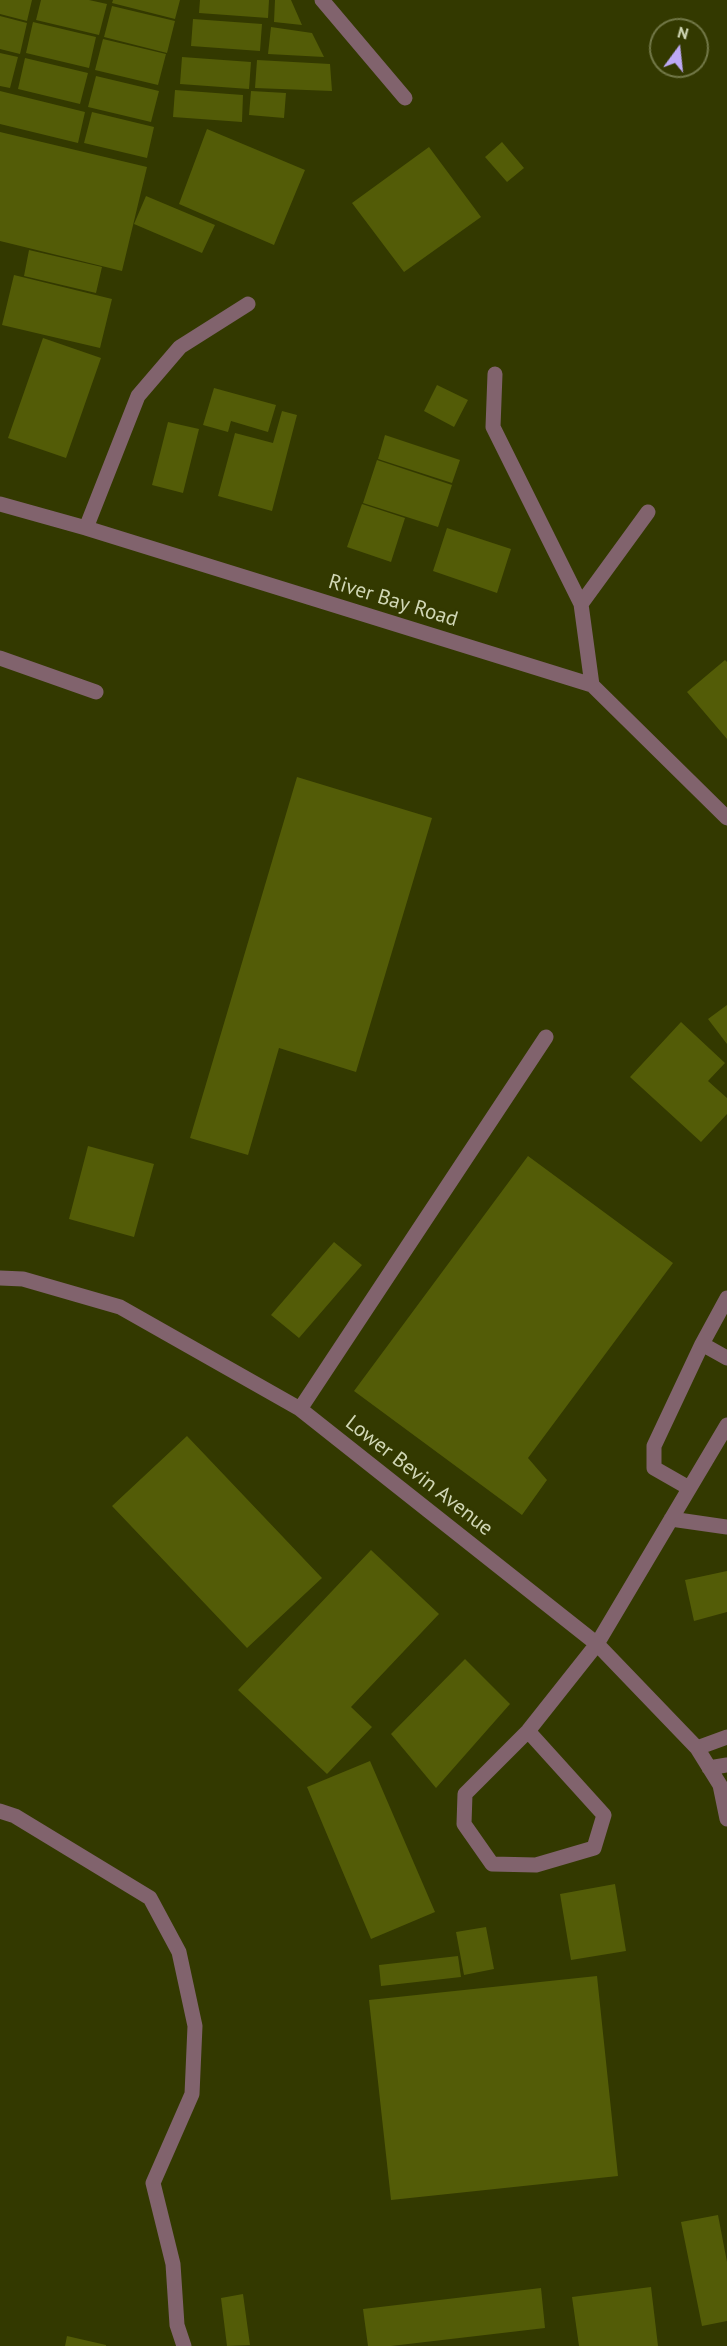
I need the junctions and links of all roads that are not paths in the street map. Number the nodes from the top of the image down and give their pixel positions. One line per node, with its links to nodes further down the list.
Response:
1 (322, 0): 2 (street)
2 (405, 98)
3 (248, 304): 7 (street)
4 (495, 374): 8 (street)
5 (0, 504): 7 (street, River Bay Road)
6 (648, 512): 8 (street)
7 (86, 528): 10 (street, River Bay Road)
8 (581, 604): 10 (street)
9 (0, 658): 11 (street)
10 (592, 685): 12 (street, River Bay Road)
11 (96, 692)
12 (724, 809)
13 (546, 1037): 18 (street)
14 (0, 1278): 18 (street, Lower Bevin Avenue)
15 (727, 1298): 16 (street)
16 (702, 1344): 17 (street); 20 (street)
17 (727, 1358)
18 (300, 1409): 23 (street, Lower Bevin Avenue)
19 (727, 1425): 20 (street)
20 (689, 1488): 21 (street)
21 (671, 1519): 22 (street); 23 (street)
22 (727, 1527)
23 (597, 1644): 24 (street); 26 (street, Lower Bevin Avenue)
24 (528, 1731): 24 (street)
25 (727, 1737): 26 (street)
26 (697, 1748): 28 (street, Lower Bevin Avenue)
27 (727, 1765): 28 (street)
28 (709, 1768): 30 (street, Lower Bevin Avenue)
29 (0, 1811): 31 (street)
30 (727, 1819)
31 (184, 2346)

